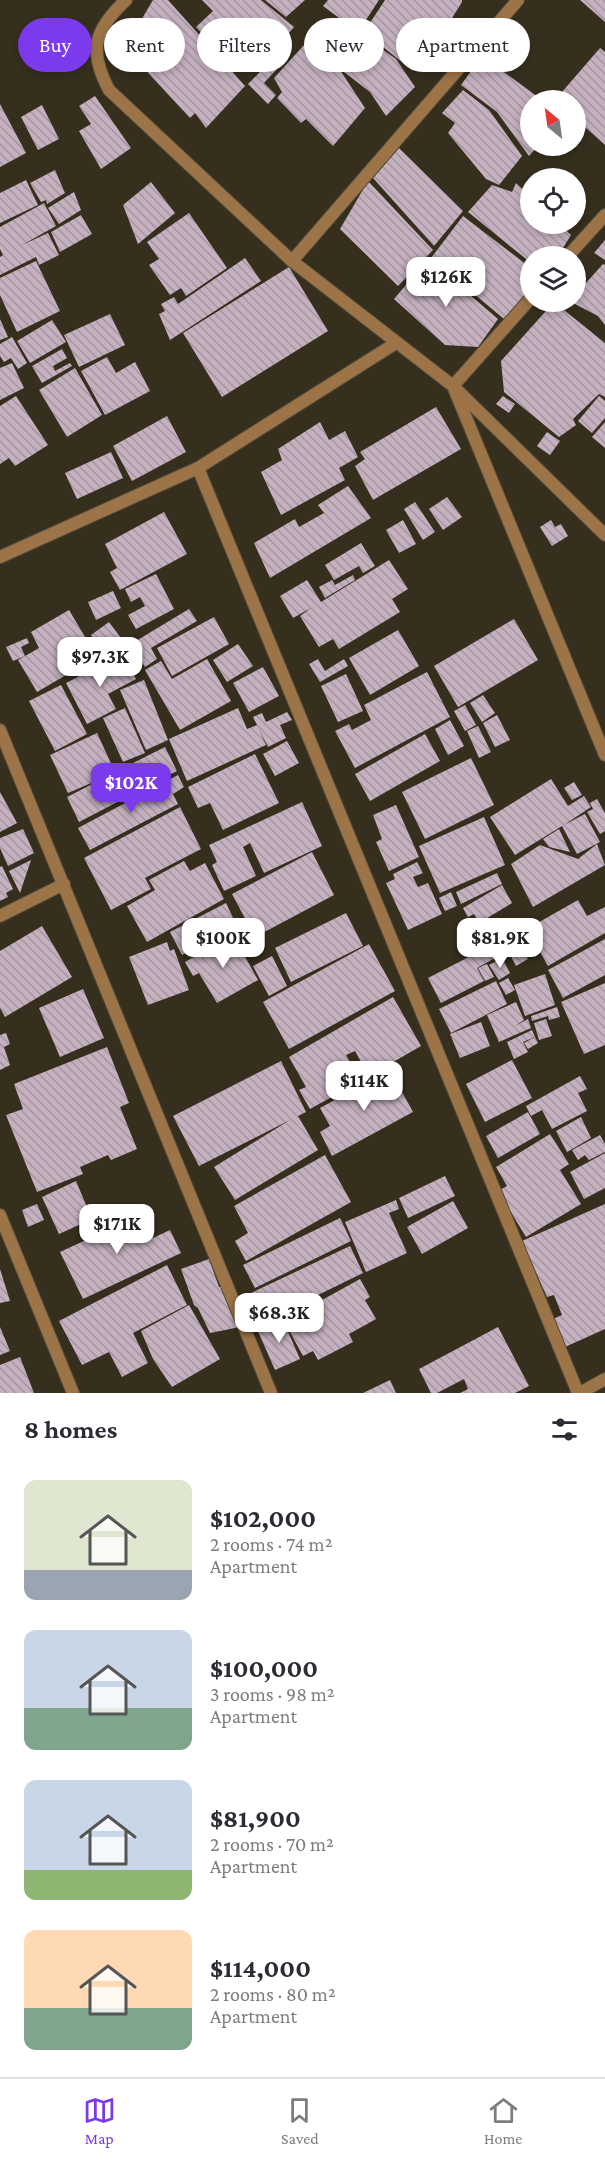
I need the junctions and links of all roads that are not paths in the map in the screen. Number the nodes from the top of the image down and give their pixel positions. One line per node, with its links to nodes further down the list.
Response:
1 (126, 0): 5 (street)
2 (518, 0): 5 (street)
3 (605, 215): 4 (street)
4 (577, 246)
5 (292, 261): 7 (street)
6 (520, 310): 8 (street)
7 (396, 343): 8 (street); 9 (street)
8 (453, 386): 10 (street); 13 (street)
9 (198, 468): 11 (street); 20 (street)
10 (605, 535)
11 (0, 557)
12 (0, 730): 14 (street)
13 (605, 754)
14 (64, 884): 15 (street); 19 (street)
15 (0, 916)
16 (0, 1215): 18 (street)
17 (605, 1379): 20 (street)
18 (72, 1393)
19 (271, 1393)
20 (579, 1393)

